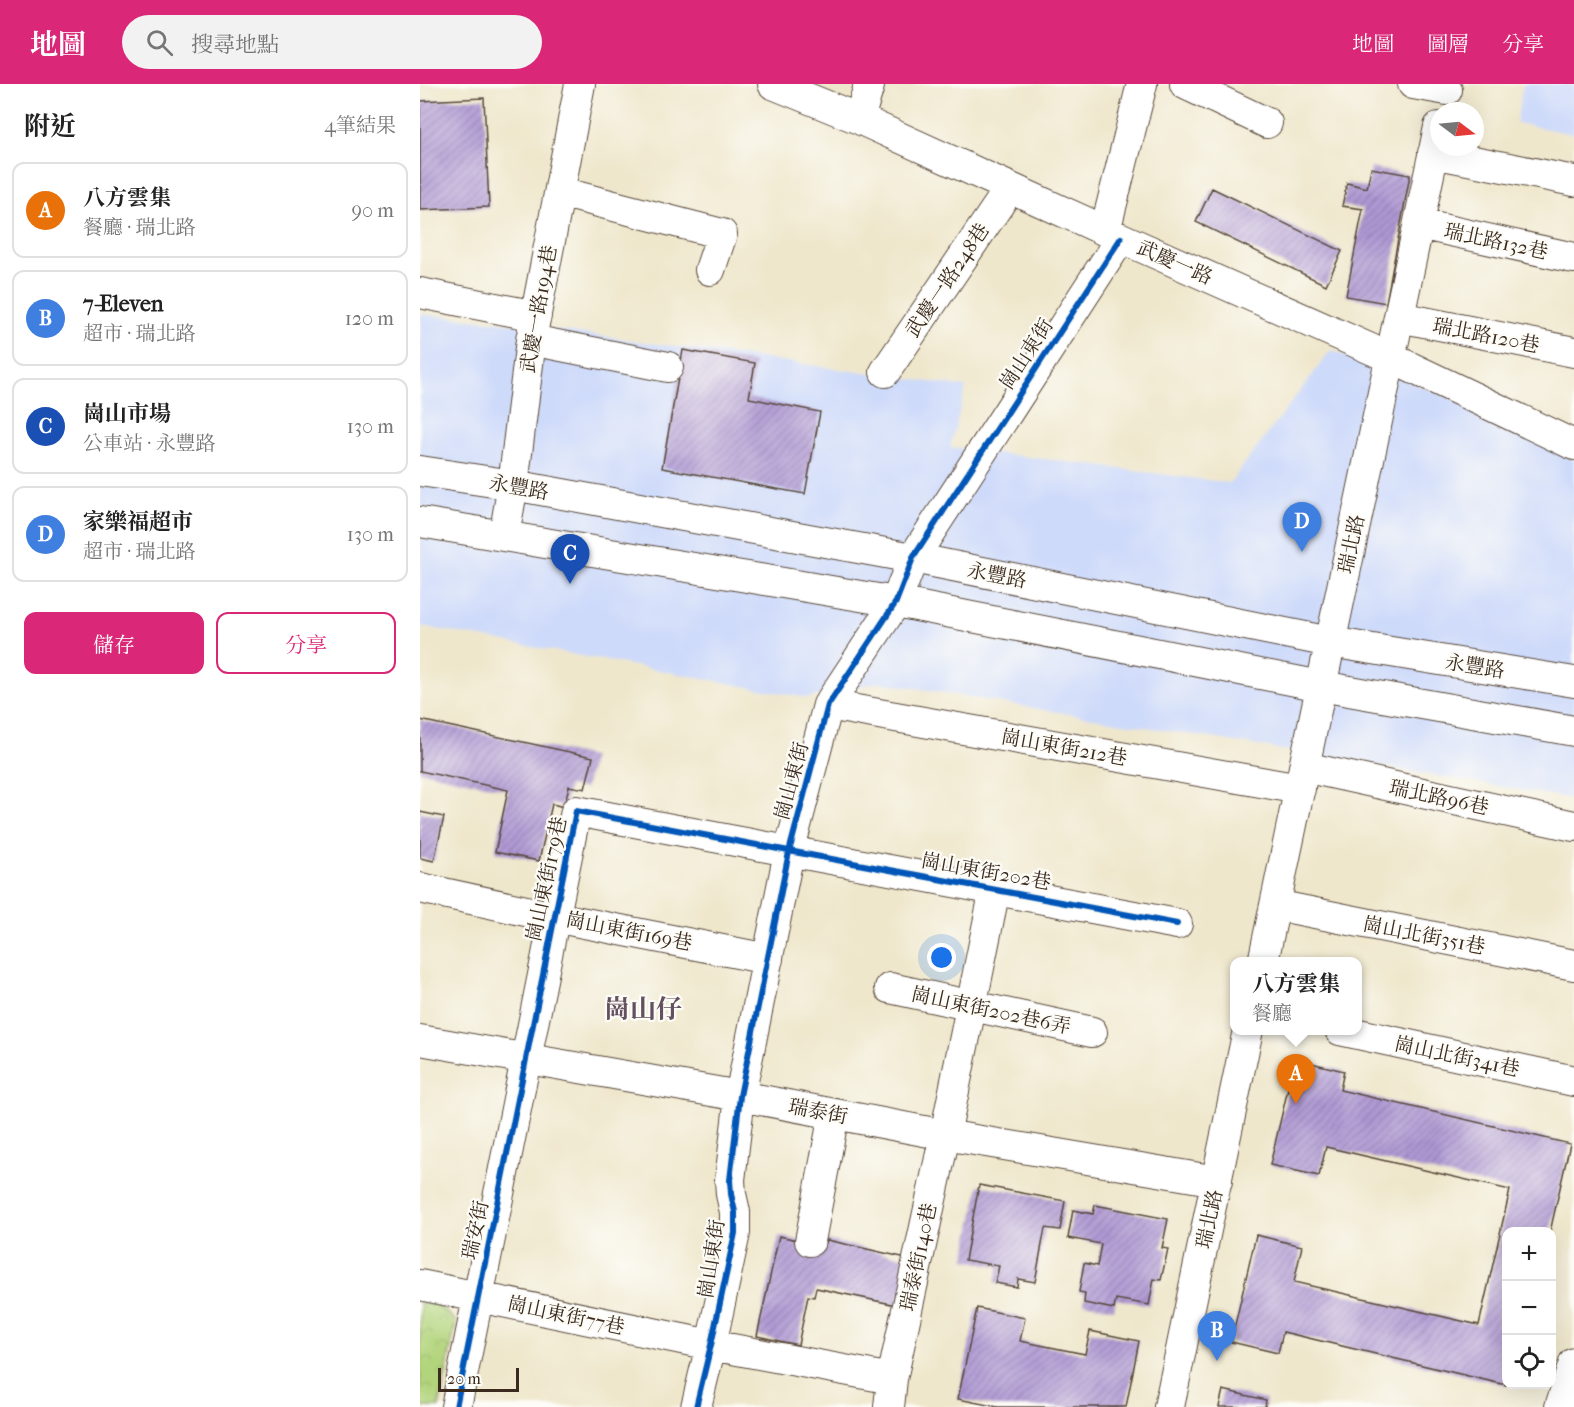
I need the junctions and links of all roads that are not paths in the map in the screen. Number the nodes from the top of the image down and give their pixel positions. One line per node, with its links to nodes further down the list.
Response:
1 (580, 84): 14 (street, 武慶一路194巷)
2 (773, 84): 8 (street, 武慶一路)
3 (868, 84): 8 (street)
4 (1142, 84): 16 (street, 崗山東街)
5 (1185, 84): 9 (street)
6 (1413, 84): 7 (street)
7 (1446, 95)
8 (859, 119): 13 (street, 武慶一路)
9 (1267, 123)
10 (1484, 154): 12 (street)
11 (1433, 156): 15 (street, 瑞北路)
12 (1574, 181)
13 (1010, 188): 16 (street, 武慶一路); 25 (street, 武慶一路248巷)
14 (560, 192): 18 (street); 21 (street, 武慶一路194巷)
15 (1419, 224): 17 (street, 瑞北路132巷); 20 (street, 瑞北路)
16 (1113, 235): 23 (street, 武慶一路); 31 (street, 崗山東街)
17 (1574, 258)
18 (710, 270)
19 (420, 293): 21 (street)
20 (1399, 317): 22 (street, 瑞北路120巷); 23 (street, 瑞北路)
21 (533, 328): 24 (street); 28 (street, 武慶一路194巷)
22 (1574, 352)
23 (1391, 358): 26 (street, 武慶一路); 33 (street, 瑞北路)
24 (668, 367)
25 (885, 372)
26 (1574, 445)
27 (420, 471): 28 (street, 永豐路)
28 (513, 486): 30 (street, 武慶一路194巷); 31 (street, 永豐路)
29 (420, 522): 30 (street)
30 (504, 536): 32 (street)
31 (913, 558): 32 (street, 崗山東街); 33 (street, 永豐路)
32 (896, 602): 35 (street); 36 (street, 崗山東街)
33 (1330, 642): 34 (street, 永豐路); 35 (street, 瑞北路)
34 (1574, 682)
35 (1321, 686): 37 (street); 38 (street, 瑞北路)
36 (828, 705): 38 (street, 崗山東街212巷); 40 (street, 崗山東街)
37 (1574, 730)
38 (1302, 778): 39 (street, 瑞北路96巷); 43 (street, 瑞北路)
39 (1574, 826)
40 (789, 852): 42 (street, 崗山東街202巷); 44 (street, 崗山東街179巷); 47 (street, 崗山東街)
41 (420, 888): 44 (street, 崗山東街169巷)
42 (995, 890): 45 (street, 崗山東街202巷); 50 (street, 崗山東街202巷)
43 (1275, 904): 46 (street, 瑞北路); 48 (street, 崗山北街351巷)
44 (554, 916): 47 (street, 崗山東街169巷); 55 (street, 崗山東街179巷)
45 (1177, 924)
46 (1264, 957)
47 (768, 958): 57 (street, 崗山東街)
48 (1574, 965)
49 (890, 988): 50 (street, 崗山東街202巷6弄)
50 (971, 1006): 51 (street, 崗山東街202巷6弄); 59 (street, 崗山東街202巷)
51 (1092, 1032)
52 (1247, 1035): 60 (street, 瑞北路)
53 (1362, 1035): 56 (street, 崗山北街341巷)
54 (420, 1040): 55 (street, 瑞泰街)
55 (527, 1059): 57 (street, 瑞泰街); 63 (street, 瑞安街)
56 (1574, 1080)
57 (740, 1096): 58 (street, 瑞泰街); 64 (street, 崗山東街)
58 (834, 1114): 59 (street, 瑞泰街); 61 (street)
59 (945, 1135): 60 (street, 瑞泰街); 65 (street, 瑞泰街140巷)
60 (1217, 1181): 68 (street, 瑞北路)
61 (810, 1241)
62 (420, 1285): 63 (street, 崗山東街77巷)
63 (478, 1297): 64 (street, 崗山東街77巷); 66 (street, 瑞安街)
64 (711, 1345): 65 (street, 瑞泰街140巷); 67 (street, 崗山東街)
65 (890, 1393)
66 (456, 1407)
67 (696, 1407)
68 (1169, 1407)

